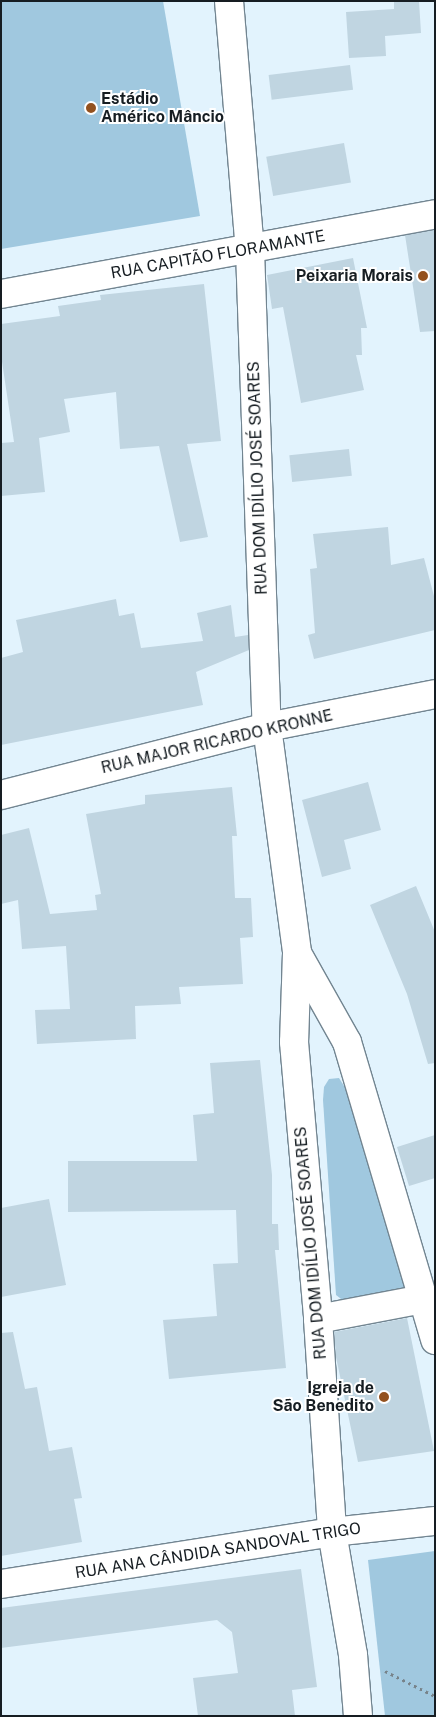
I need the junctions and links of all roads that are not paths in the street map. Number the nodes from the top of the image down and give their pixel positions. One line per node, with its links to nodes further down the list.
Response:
1 (229, 1): 3 (street, RUA DOM IDÍLIO JOSÉ SOARES)
2 (435, 214): 3 (street, RUA CAPITÃO FLORAMANTE)
3 (250, 250): 4 (street, RUA CAPITÃO FLORAMANTE); 6 (street, RUA DOM IDÍLIO JOSÉ SOARES)
4 (1, 294)
5 (435, 694): 6 (street, RUA MAJOR RICARDO KRONNE)
6 (267, 727): 7 (street, RUA MAJOR RICARDO KRONNE); 8 (street, RUA DOM IDÍLIO JOSÉ SOARES)
7 (1, 795)
8 (297, 953): 9 (street, RUA DOM IDÍLIO JOSÉ SOARES); 10 (street, RUA DOM IDÍLIO JOSÉ SOARES)
9 (423, 1299): 10 (street); 11 (street, RUA DOM IDÍLIO JOSÉ SOARES)
10 (318, 1319): 13 (street, RUA DOM IDÍLIO JOSÉ SOARES)
11 (435, 1340)
12 (435, 1521): 13 (street, RUA ANA CÂNDIDA SANDOVAL TRIGO)
13 (332, 1532): 14 (street, RUA ANA CÂNDIDA SANDOVAL TRIGO); 15 (street, RUA DOM IDÍLIO JOSÉ SOARES)
14 (1, 1584)
15 (358, 1716)

